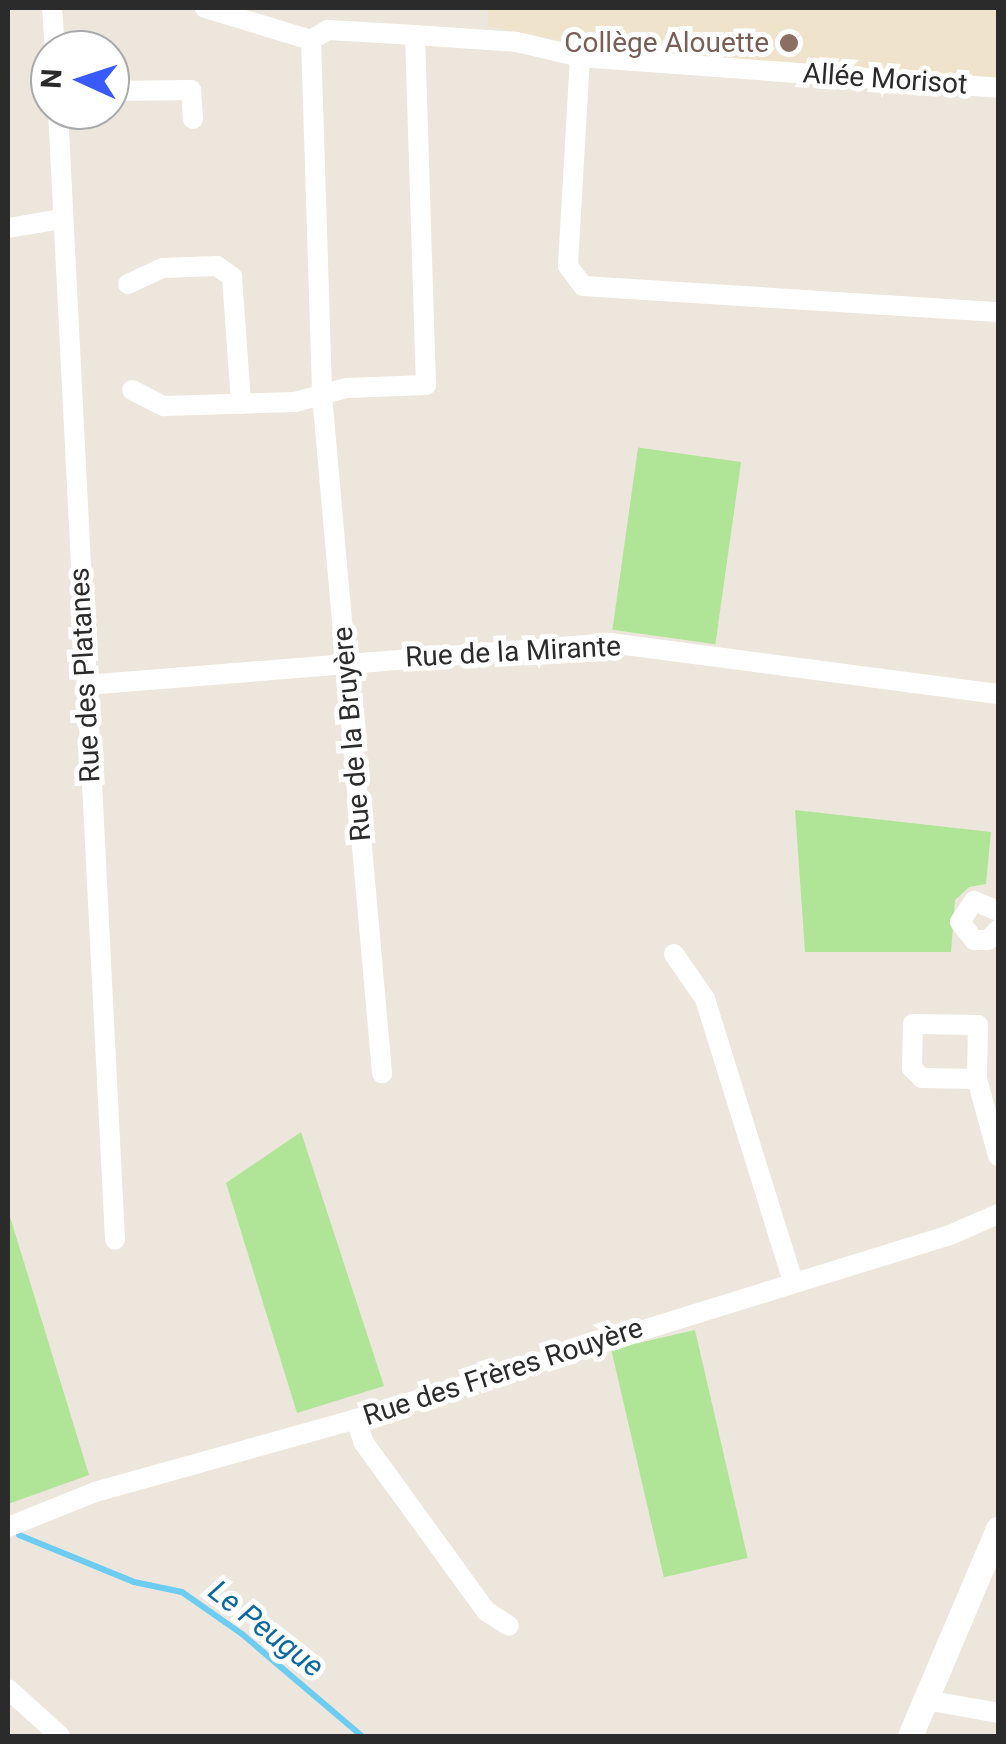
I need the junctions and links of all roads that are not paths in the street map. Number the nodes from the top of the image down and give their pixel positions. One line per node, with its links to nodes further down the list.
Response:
1 (205, 8): 3 (street)
2 (415, 34): 3 (street, Allée Morisot); 4 (street, Allée Morisot); 14 (street)
3 (311, 40): 14 (street, Rue de la Bruyère)
4 (580, 57): 5 (street, Allée Morisot); 12 (street)
5 (998, 88)
6 (130, 91): 7 (street)
7 (193, 119)
8 (59, 130): 9 (street, Rue des Platanes)
9 (62, 219): 10 (street); 17 (street, Rue des Platanes)
10 (8, 228)
11 (128, 284): 15 (street)
12 (998, 312)
13 (132, 390): 15 (street)
14 (322, 395): 15 (street); 16 (street, Rue de la Bruyère)
15 (241, 404)
16 (346, 661): 17 (street, Rue de la Mirante); 18 (street, Rue de la Mirante); 22 (street, Rue de la Bruyère)
17 (86, 685): 26 (street, Rue des Platanes)
18 (998, 694)
19 (998, 911): 20 (street)
20 (997, 934)
21 (674, 954): 27 (street)
22 (382, 1073)
23 (977, 1079): 24 (street)
24 (998, 1156)
25 (998, 1214): 27 (street, Rue des Frères Rouyère)
26 (115, 1240)
27 (793, 1282): 28 (street, Rue des Frères Rouyère)
28 (356, 1419): 29 (street, Rue des Frères Rouyère); 31 (street)
29 (8, 1527)
30 (996, 1544): 33 (street)
31 (509, 1626)
32 (8, 1689): 35 (street)
33 (926, 1700): 34 (street); 36 (street)
34 (998, 1713)
35 (60, 1736)
36 (910, 1736)

